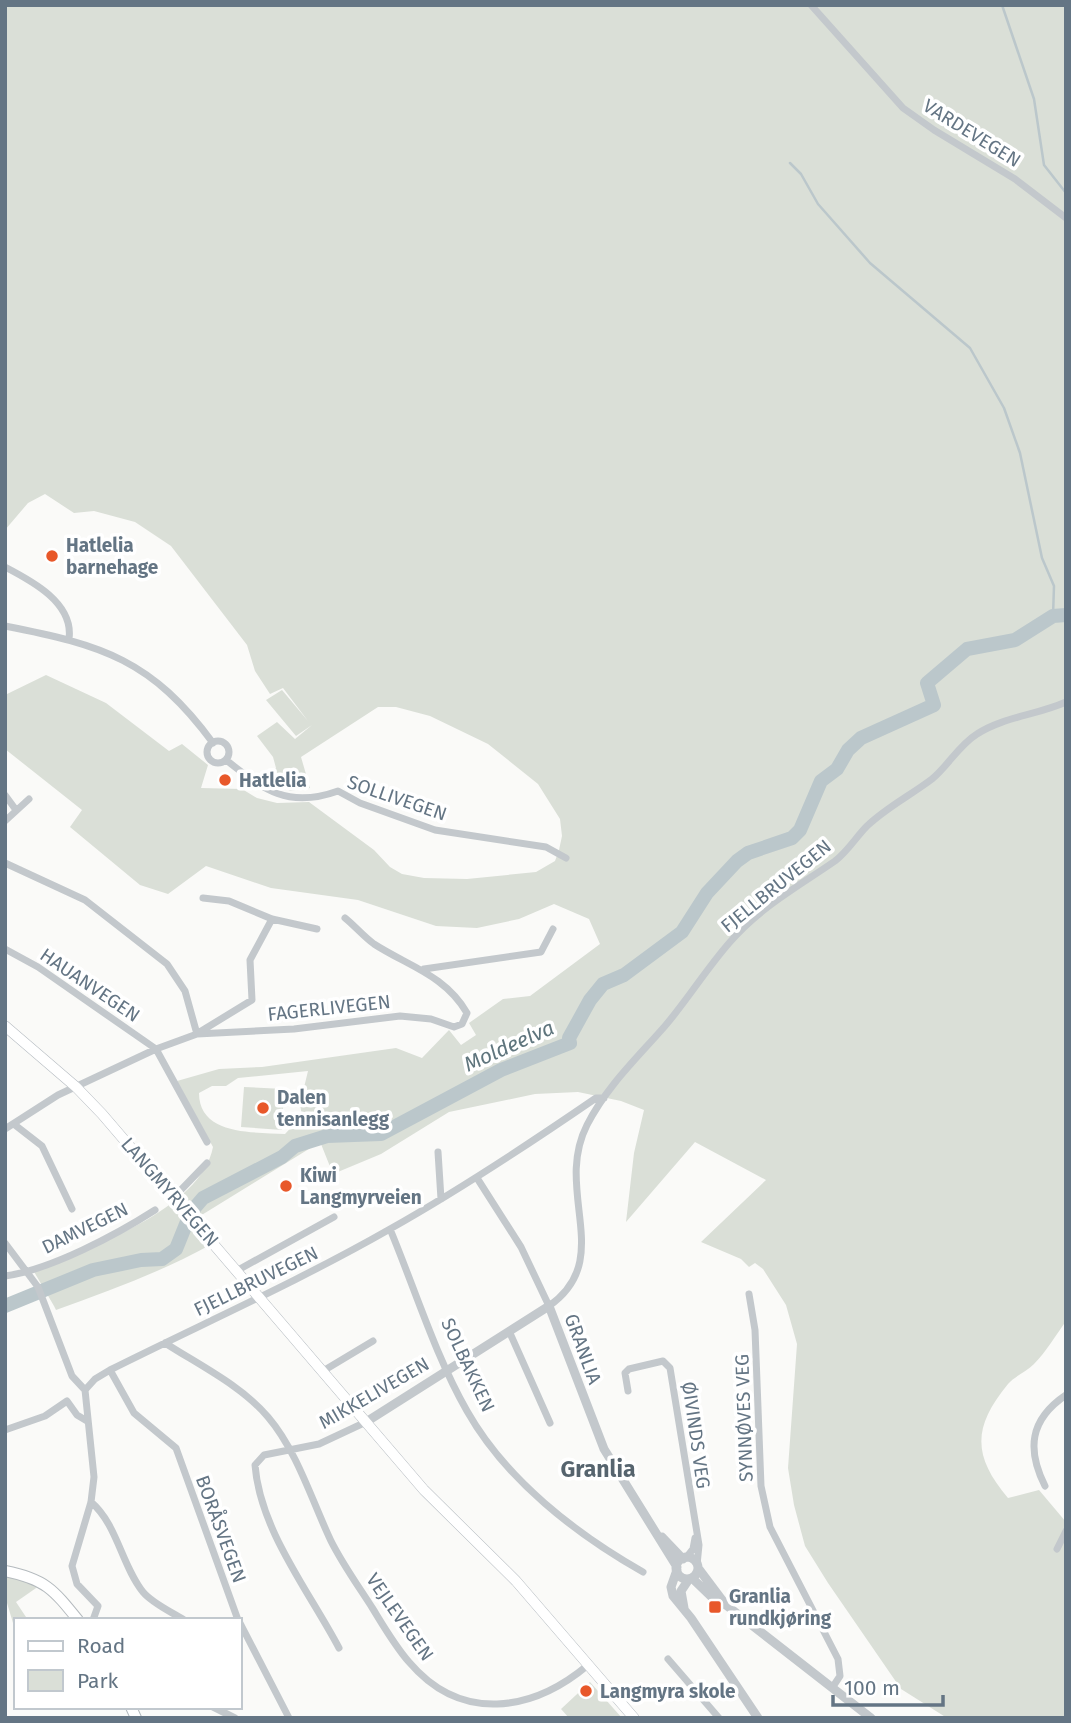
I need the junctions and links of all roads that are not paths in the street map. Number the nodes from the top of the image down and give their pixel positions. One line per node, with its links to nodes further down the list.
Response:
1 (811, 5): 2 (street, VARDEVEGEN)
2 (1066, 218)
3 (5, 567): 5 (street)
4 (5, 626): 5 (street, SOLLIVEGEN)
5 (69, 639): 7 (street, SOLLIVEGEN)
6 (1066, 702): 26 (street, FJELLBRUVEGEN)
7 (213, 743): 8 (street, SOLLIVEGEN); 8 (street, SOLLIVEGEN)
8 (226, 760): 13 (street, SOLLIVEGEN)
9 (5, 796): 11 (street)
10 (29, 799): 11 (street)
11 (16, 810): 12 (street)
12 (5, 821)
13 (566, 858)
14 (5, 863): 23 (street)
15 (203, 898): 17 (street)
16 (345, 918): 21 (street, FAGERLIVEGEN)
17 (272, 919): 18 (street); 23 (street)
18 (317, 929)
19 (553, 929): 21 (street)
20 (5, 949): 24 (street, HAUANVEGEN)
21 (424, 969): 23 (street, FAGERLIVEGEN)
22 (5, 1026): 25 (main road, LANGMYRVEGEN)
23 (197, 1034): 24 (street, FAGERLIVEGEN)
24 (156, 1049): 25 (street, FAGERLIVEGEN); 29 (street)
25 (76, 1087): 27 (street, FAGERLIVEGEN); 33 (main road, LANGMYRVEGEN)
26 (604, 1098): 32 (street, FJELLBRUVEGEN); 45 (street, MIKKELIVEGEN)
27 (15, 1125): 28 (street, FAGERLIVEGEN); 35 (street)
28 (5, 1129)
29 (207, 1142)
30 (438, 1152): 34 (street)
31 (207, 1163): 33 (street)
32 (477, 1178): 34 (street, FJELLBRUVEGEN); 45 (street, GRANLIA)
33 (177, 1198): 40 (main road, LANGMYRVEGEN)
34 (441, 1199): 38 (street, FJELLBRUVEGEN)
35 (72, 1209)
36 (155, 1210): 41 (street, DAMVEGEN)
37 (334, 1217): 40 (street)
38 (390, 1229): 44 (street, FJELLBRUVEGEN); 50 (street, SOLBAKKEN)
39 (5, 1243): 41 (street)
40 (238, 1270): 44 (main road, LANGMYRVEGEN)
41 (28, 1273): 42 (street, DAMVEGEN); 52 (street)
42 (5, 1276)
43 (749, 1294): 82 (street, SYNNØVES VEG)
44 (261, 1298): 48 (street, FJELLBRUVEGEN); 51 (main road, LANGMYRVEGEN)
45 (549, 1306): 46 (street, MIKKELIVEGEN); 62 (street, GRANLIA)
46 (509, 1331): 50 (street, MIKKELIVEGEN); 57 (street)
47 (373, 1341): 51 (street)
48 (165, 1343): 49 (street, FJELLBRUVEGEN); 59 (street, VEJLEVEGEN)
49 (110, 1370): 52 (street, FJELLBRUVEGEN); 77 (street, BORÅSVEGEN)
50 (449, 1370): 56 (street, MIKKELIVEGEN); 70 (street, SOLBAKKEN)
51 (323, 1371): 56 (main road, LANGMYRVEGEN)
52 (85, 1390): 55 (street)
53 (628, 1391): 64 (street, ØIVINDS VEG)
54 (1066, 1395): 60 (street)
55 (87, 1421): 58 (street); 61 (street)
56 (366, 1422): 59 (street, MIKKELIVEGEN); 81 (main road, LANGMYRVEGEN)
57 (550, 1423)
58 (5, 1430)
59 (288, 1451): 79 (street, MIKKELIVEGEN); 81 (street, VEJLEVEGEN)
60 (1045, 1486)
61 (91, 1502): 75 (street); 76 (street)
62 (656, 1531): 66 (street, GRANLIA); 68 (street, GRANLIA)
63 (1066, 1531): 65 (street)
64 (695, 1534): 66 (street, ØIVINDS VEG); 67 (street, ØIVINDS VEG)
65 (1057, 1549)
66 (685, 1558): 67 (street, GRANLIA); 68 (street)
67 (697, 1566): 71 (street); 72 (street, GRANLIA)
68 (677, 1569): 71 (street, GRANLIA); 73 (street)
69 (5, 1571): 74 (main road)
70 (643, 1573)
71 (690, 1578): 72 (street, GRANLIA); 73 (street)
72 (726, 1605): 82 (street, GRANLIA)
73 (685, 1609): 88 (street)
74 (76, 1618)
75 (94, 1618)
76 (181, 1618)
77 (236, 1618)
78 (242, 1629): 85 (street, BORÅSVEGEN)
79 (339, 1648)
80 (668, 1659): 87 (street)
81 (588, 1665): 86 (main road, LANGMYRVEGEN)
82 (832, 1688): 89 (street, GRANLIA)
83 (217, 1709): 84 (street)
84 (235, 1718)
85 (289, 1718)
86 (634, 1718)
87 (719, 1718)
88 (758, 1718)
89 (871, 1718)

